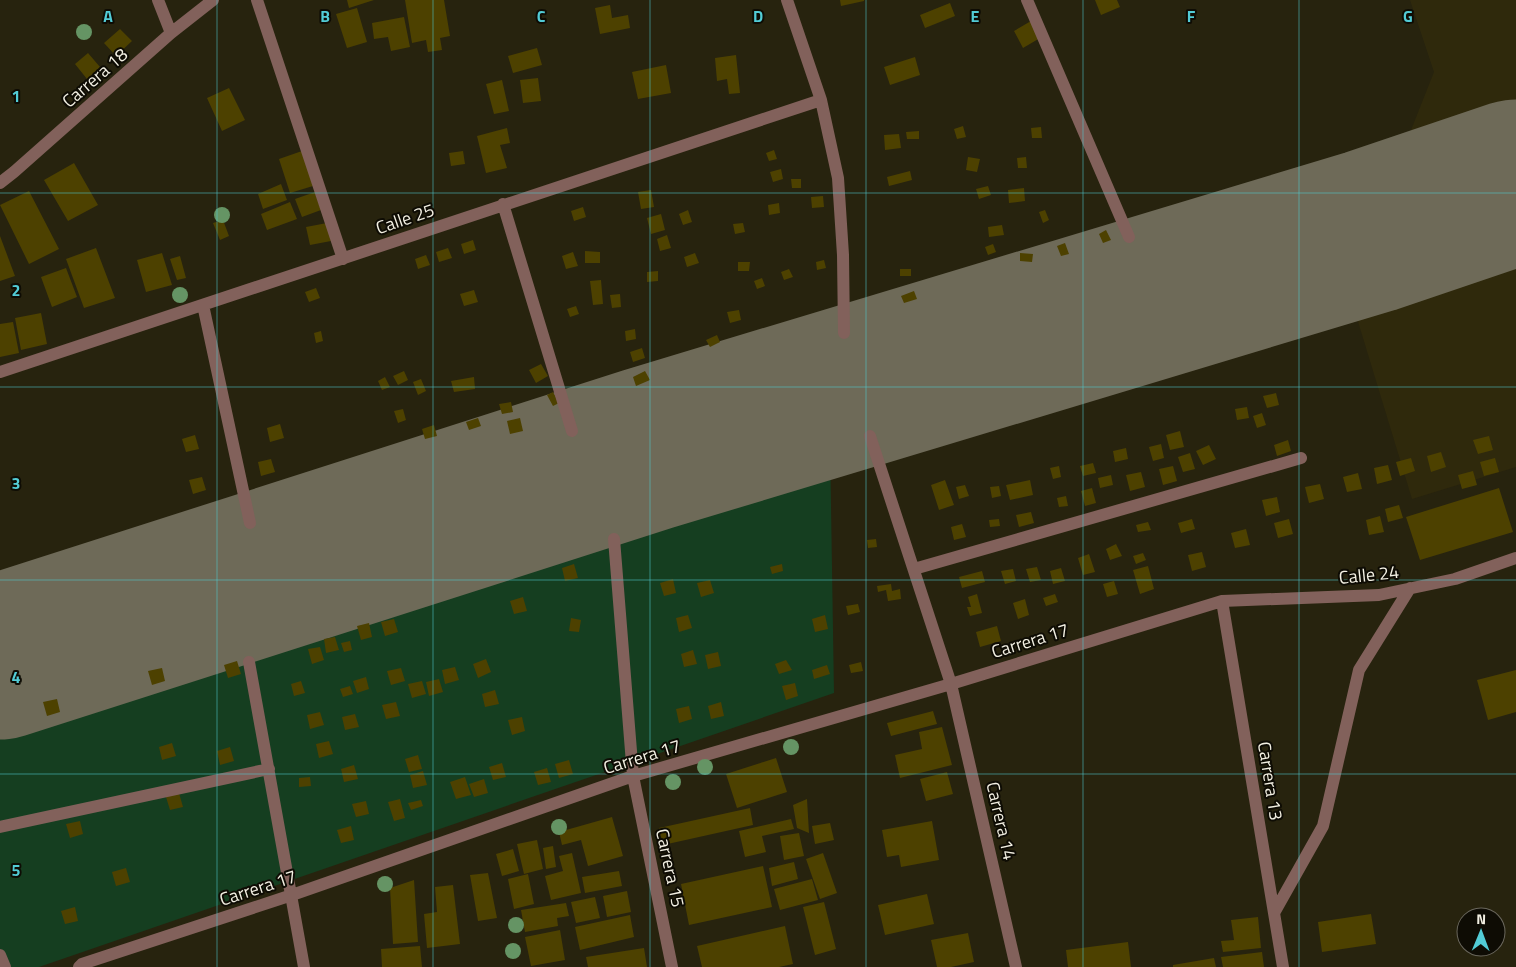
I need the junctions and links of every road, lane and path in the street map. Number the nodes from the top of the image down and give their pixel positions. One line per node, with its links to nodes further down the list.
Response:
1 (158, 0): 6 (street)
2 (213, 0): 6 (street, Carrera 18)
3 (257, 0): 11 (street)
4 (787, 0): 7 (street)
5 (1027, 0): 10 (street)
6 (171, 33): 8 (street, Carrera 18)
7 (821, 100): 9 (street, Calle 25); 13 (street)
8 (0, 183)
9 (503, 204): 11 (street, Calle 25); 15 (street)
10 (1129, 237)
11 (343, 259): 12 (street, Calle 25)
12 (203, 305): 14 (street, Calle 25); 18 (street)
13 (844, 333)
14 (0, 372)
15 (572, 431)
16 (870, 436): 21 (street, Carrera 14)
17 (1301, 458): 21 (street)
18 (250, 522)
19 (614, 539): 27 (street, Carrera 15)
20 (1516, 558): 22 (street, Calle 24)
21 (914, 569): 25 (street, Carrera 14)
22 (1410, 588): 23 (street, Calle 24); 30 (street)
23 (1222, 601): 25 (street, Carrera 17); 30 (street, Carrera 13)
24 (249, 662): 26 (street)
25 (951, 684): 27 (street, Carrera 17); 36 (street, Carrera 14)
26 (269, 769): 28 (street); 29 (street)
27 (633, 776): 29 (street, Carrera 17); 35 (street, Carrera 15)
28 (0, 827)
29 (292, 895): 33 (street, Carrera 17); 34 (street)
30 (1274, 913): 37 (street, Carrera 13)
31 (0, 955): 32 (street)
32 (5, 967)
33 (79, 967)
34 (304, 967)
35 (672, 967)
36 (1016, 967)
37 (1283, 967)

